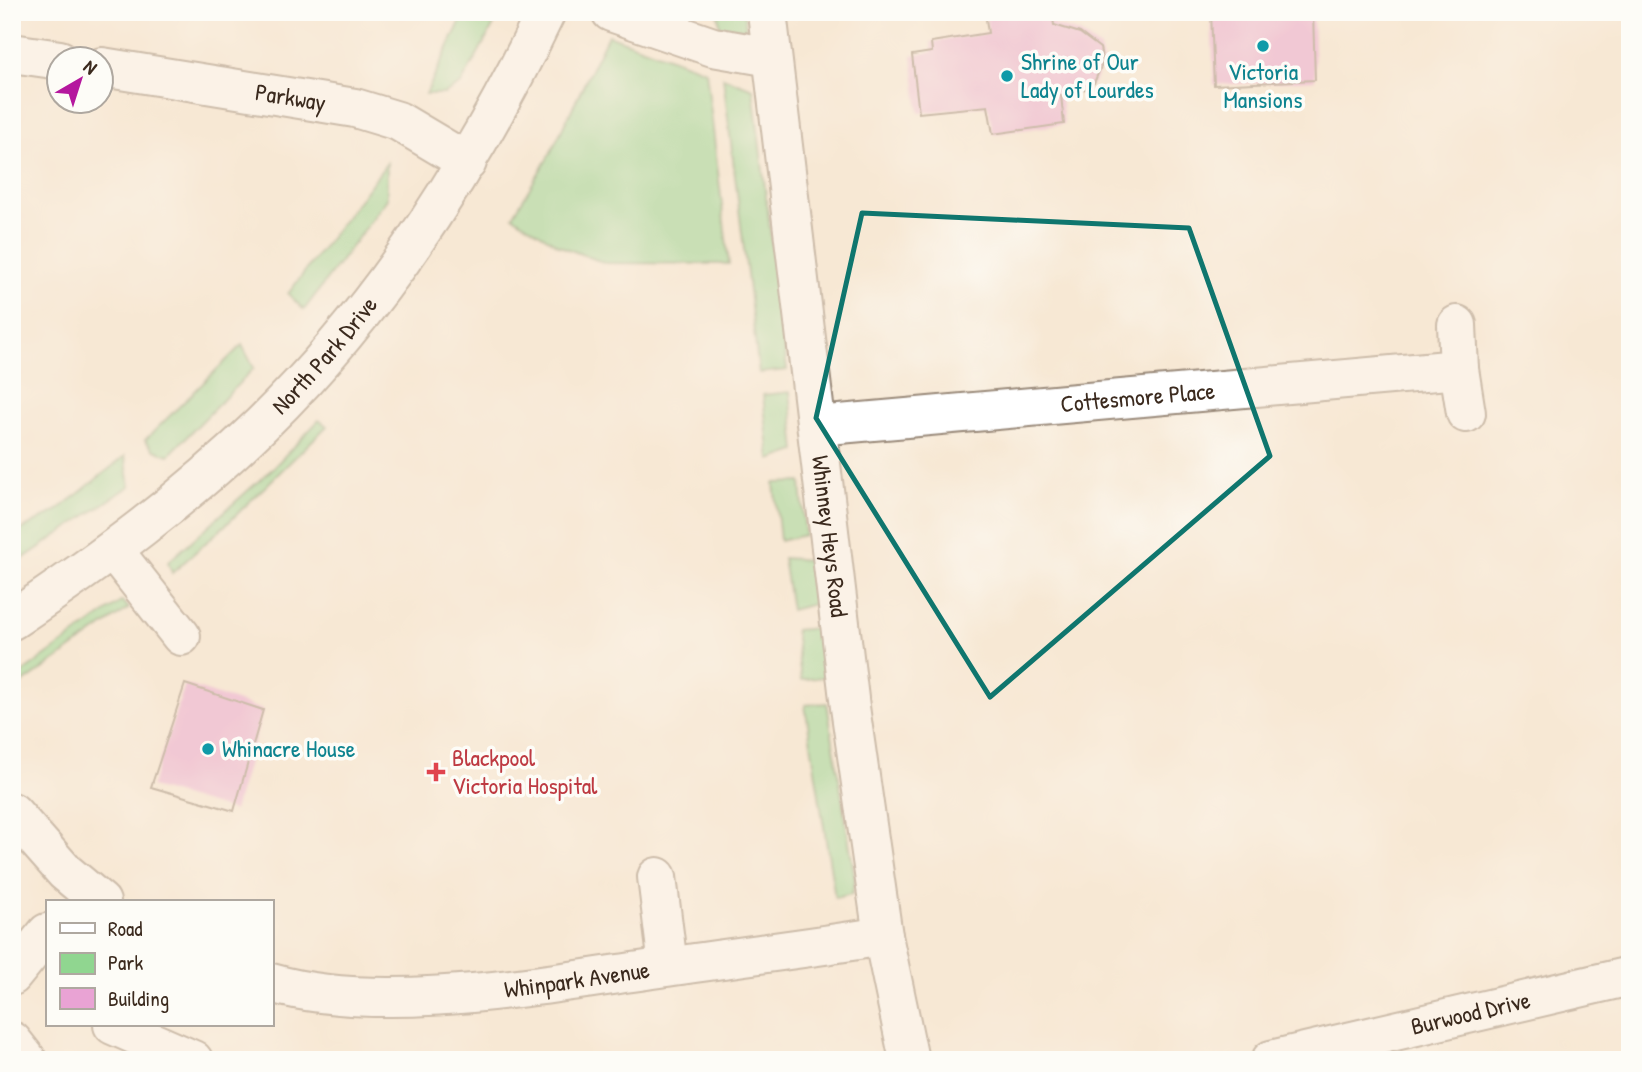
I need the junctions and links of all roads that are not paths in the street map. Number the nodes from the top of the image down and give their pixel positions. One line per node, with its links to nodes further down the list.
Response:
1 (546, 12): 8 (street, North Park Drive)
2 (611, 12): 5 (street)
3 (767, 12): 5 (street, Whinney Heys Road)
4 (12, 53): 6 (street)
5 (771, 57): 12 (street, Whinney Heys Road)
6 (46, 58)
7 (116, 69): 8 (street, Parkway)
8 (467, 162): 13 (street, North Park Drive)
9 (1457, 325): 10 (street)
10 (1459, 369): 11 (street); 12 (street, Cottesmore Place)
11 (1466, 413)
12 (817, 426): 20 (street, Whinney Heys Road)
13 (114, 551): 14 (street, North Park Drive); 15 (street)
14 (12, 620)
15 (181, 636)
16 (14, 810): 18 (street)
17 (657, 877): 21 (street)
18 (65, 887): 19 (street)
19 (97, 900)
20 (883, 936): 21 (street, Whinpark Avenue); 28 (street, Whinney Heys Road)
21 (668, 966): 23 (street, Whinpark Avenue)
22 (1630, 976): 29 (street, Burwood Drive)
23 (273, 983)
24 (115, 1026): 27 (street)
25 (12, 1041): 26 (street)
26 (27, 1060)
27 (193, 1060)
28 (909, 1060)
29 (1271, 1060)

